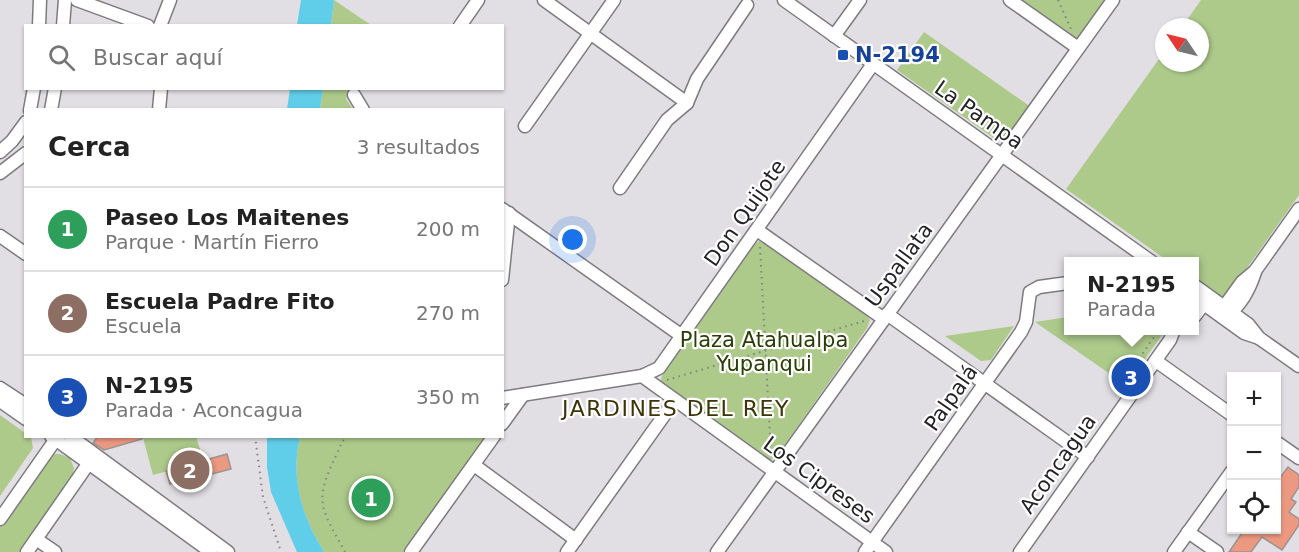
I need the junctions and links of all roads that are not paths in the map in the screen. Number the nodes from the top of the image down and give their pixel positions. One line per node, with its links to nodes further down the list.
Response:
1 (40, 0): 13 (street)
2 (65, 0): 14 (street)
3 (77, 0): 15 (street)
4 (170, 0): 16 (street)
5 (478, 0): 17 (street)
6 (544, 0): 18 (street)
7 (614, 0): 18 (street)
8 (784, 0): 19 (street, La Pampa)
9 (860, 0): 19 (street)
10 (1010, 0): 20 (street)
11 (1113, 0): 20 (street, Uspallata)
12 (747, 5): 26 (street)
13 (39, 24)
14 (63, 24)
15 (143, 24)
16 (161, 24)
17 (461, 24)
18 (591, 33): 26 (street); 32 (street)
19 (834, 36): 21 (street, La Pampa)
20 (1078, 48): 35 (street, Uspallata)
21 (873, 64): 35 (street, La Pampa); 41 (street, Don Quijote)
22 (34, 90): 27 (street)
23 (55, 90): 28 (street)
24 (161, 90): 29 (street)
25 (354, 95): 30 (street)
26 (687, 103): 38 (street)
27 (30, 108)
28 (51, 108)
29 (159, 108)
30 (362, 108)
31 (24, 125): 33 (street)
32 (525, 126)
33 (2, 148): 36 (street)
34 (24, 155): 36 (street)
35 (1002, 155): 45 (street, La Pampa); 49 (street, Uspallata)
36 (13, 164): 37 (street)
37 (0, 173)
38 (620, 188)
39 (1299, 209): 48 (street)
40 (506, 211): 43 (street); 51 (street)
41 (757, 230): 49 (street); 51 (street, Don Quijote)
42 (0, 236): 44 (street)
43 (504, 246)
44 (24, 253)
45 (1146, 257)
46 (1064, 283): 55 (street, Palpalá)
47 (1199, 298): 48 (street)
48 (1226, 312): 53 (street)
49 (886, 317): 55 (street); 73 (street, Uspallata)
50 (1172, 335): 52 (street, Aconcagua)
51 (682, 336): 54 (street, Don Quijote)
52 (1156, 361): 62 (street); 69 (street, Aconcagua)
53 (1299, 366)
54 (642, 376): 57 (street); 59 (street, Los Cipreses)
55 (985, 384): 69 (street); 79 (street, Palpalá)
56 (0, 388): 61 (street)
57 (523, 395): 58 (street); 64 (street)
58 (504, 398)
59 (675, 400): 73 (street, Los Cipreses); 78 (street)
60 (0, 401): 63 (street)
61 (24, 404)
62 (1227, 412)
63 (24, 418)
64 (504, 421)
65 (55, 438): 71 (street); 75 (street)
66 (72, 438): 71 (street)
67 (493, 438): 72 (street)
68 (1281, 445): 70 (street)
69 (1088, 457): 88 (street, Aconcagua)
70 (1299, 458)
71 (91, 459): 77 (street); 82 (street); 83 (street)
72 (474, 465): 78 (street); 84 (street)
73 (775, 472): 79 (street, Los Cipreses); 86 (street, Uspallata)
74 (1227, 478): 76 (street)
75 (0, 519)
76 (1186, 535): 89 (street); 90 (street); 91 (street)
77 (36, 538): 80 (street); 81 (street)
78 (576, 540): 85 (street)
79 (868, 547): 87 (street, Los Cipreses)
80 (27, 552)
81 (55, 552)
82 (211, 552)
83 (228, 552)
84 (411, 552)
85 (567, 552)
86 (717, 552)
87 (886, 552)
88 (1020, 552)
89 (1174, 552)
90 (1205, 552)
91 (1217, 552)

